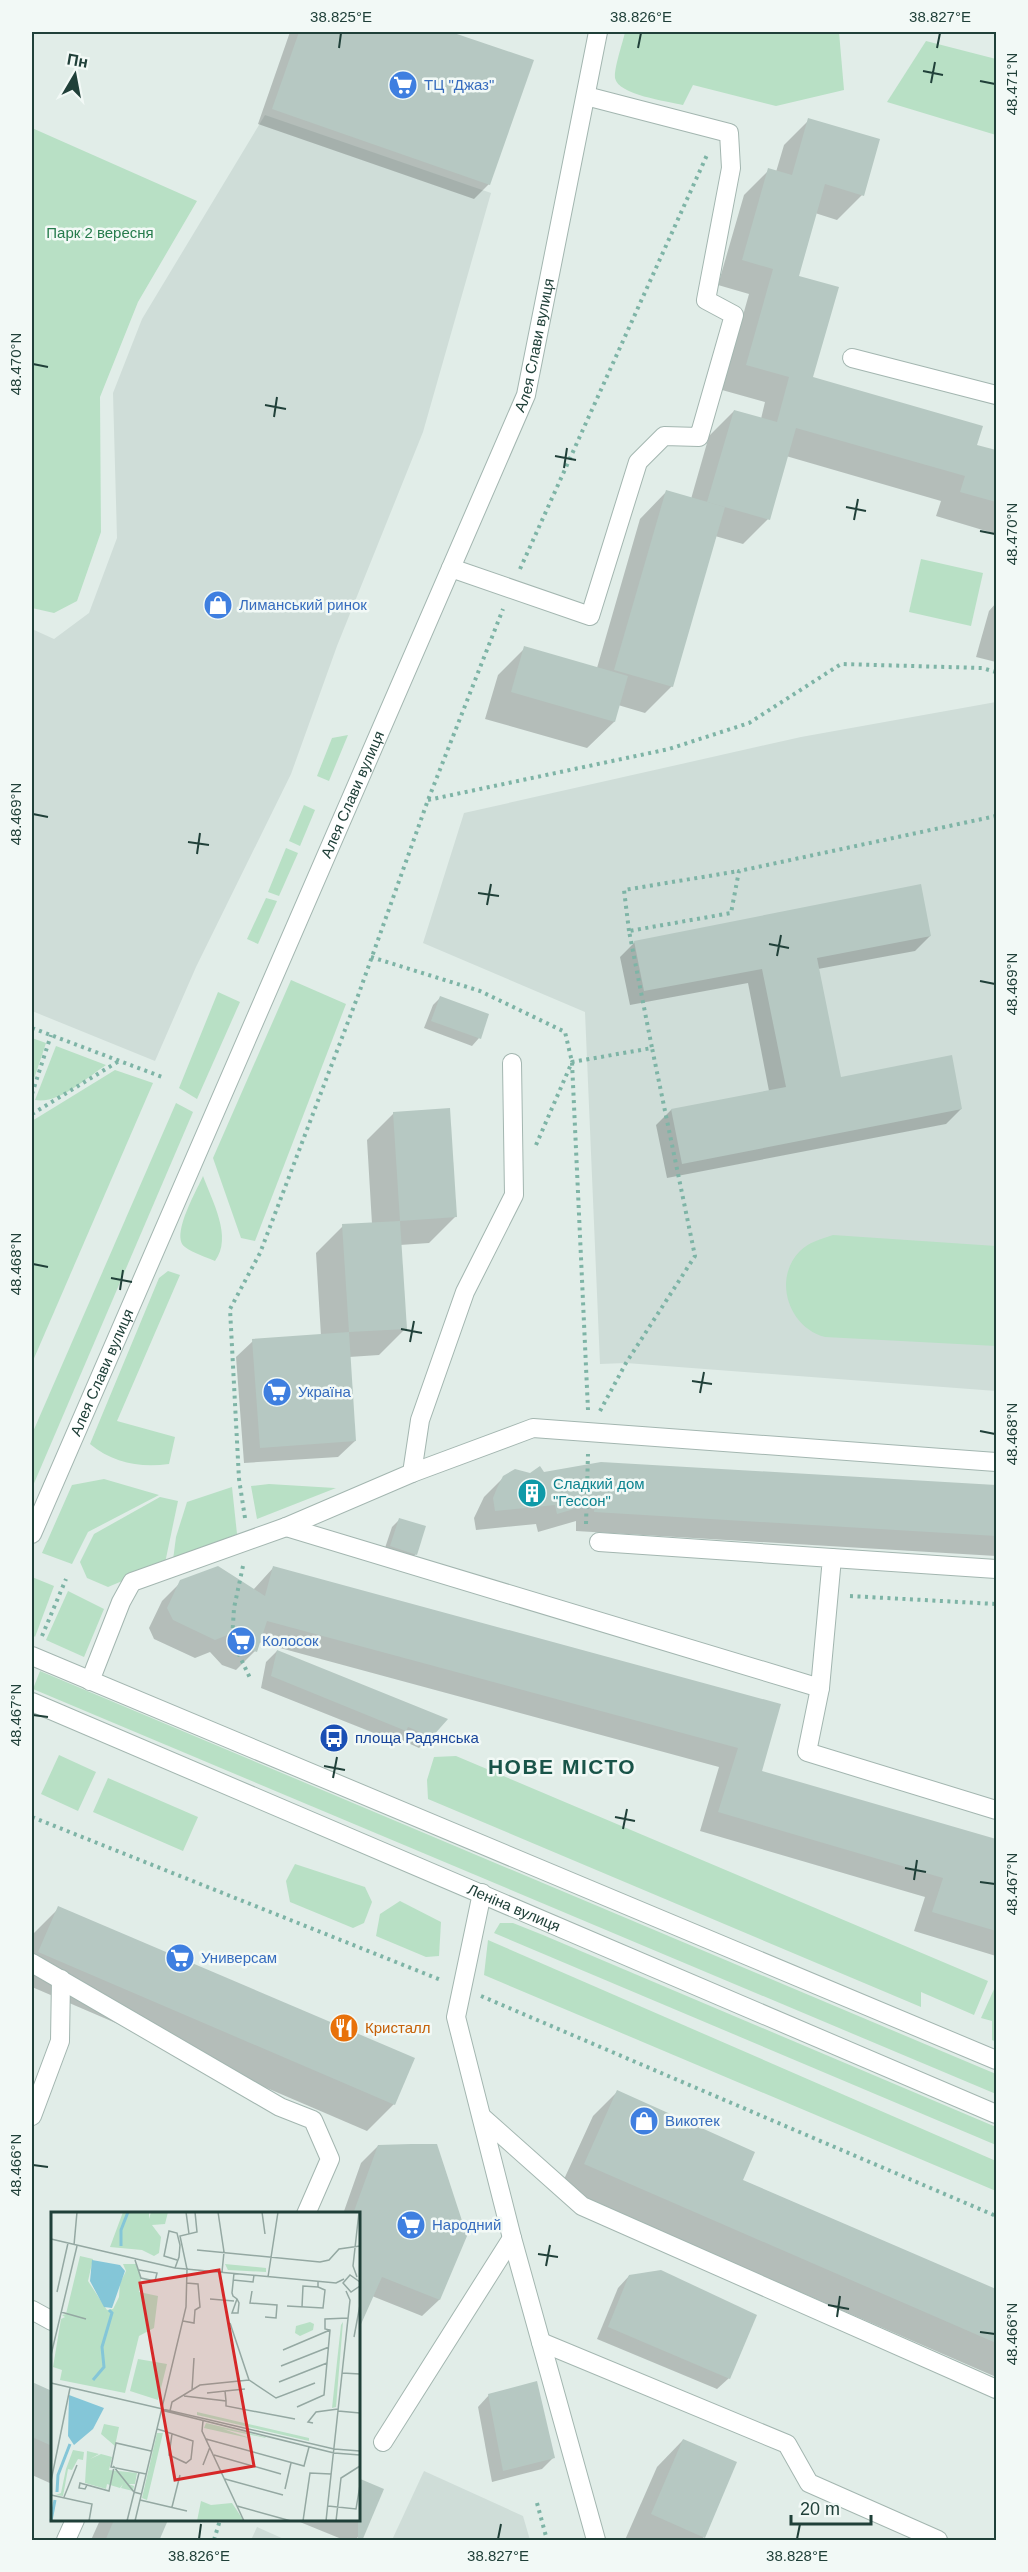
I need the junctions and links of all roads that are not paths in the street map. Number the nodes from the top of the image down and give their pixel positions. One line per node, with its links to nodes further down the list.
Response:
1 (598, 32): 2 (street, Алея Слави вулиця)
2 (586, 96): 5 (street, Алея Слави вулиця); 5 (street)
3 (852, 358): 4 (street)
4 (996, 395)
5 (450, 568): 10 (street, Алея Слави вулиця)
6 (512, 1063): 8 (street)
7 (996, 1462): 8 (street)
8 (412, 1473): 9 (street)
9 (286, 1527): 15 (street); 16 (street)
10 (32, 1534)
11 (599, 1542): 12 (street)
12 (832, 1558): 13 (street); 16 (street)
13 (996, 1569)
14 (32, 1656): 15 (street)
15 (90, 1680): 22 (street)
16 (820, 1688): 18 (street)
17 (32, 1702): 19 (street, Леніна вулиця)
18 (996, 1810)
19 (482, 1893): 23 (street, Леніна вулиця); 25 (street)
20 (32, 1964): 21 (street)
21 (61, 1979): 24 (street); 26 (street)
22 (996, 2060)
23 (996, 2114)
24 (32, 2116)
25 (482, 2117): 27 (street); 31 (street)
26 (307, 2212)
27 (512, 2238): 30 (street); 32 (street)
28 (32, 2310): 29 (street)
29 (51, 2320)
30 (541, 2342): 35 (street); 36 (street)
31 (996, 2389)
32 (383, 2442)
33 (75, 2521): 34 (street)
34 (66, 2541)
35 (596, 2541)
36 (938, 2541)

